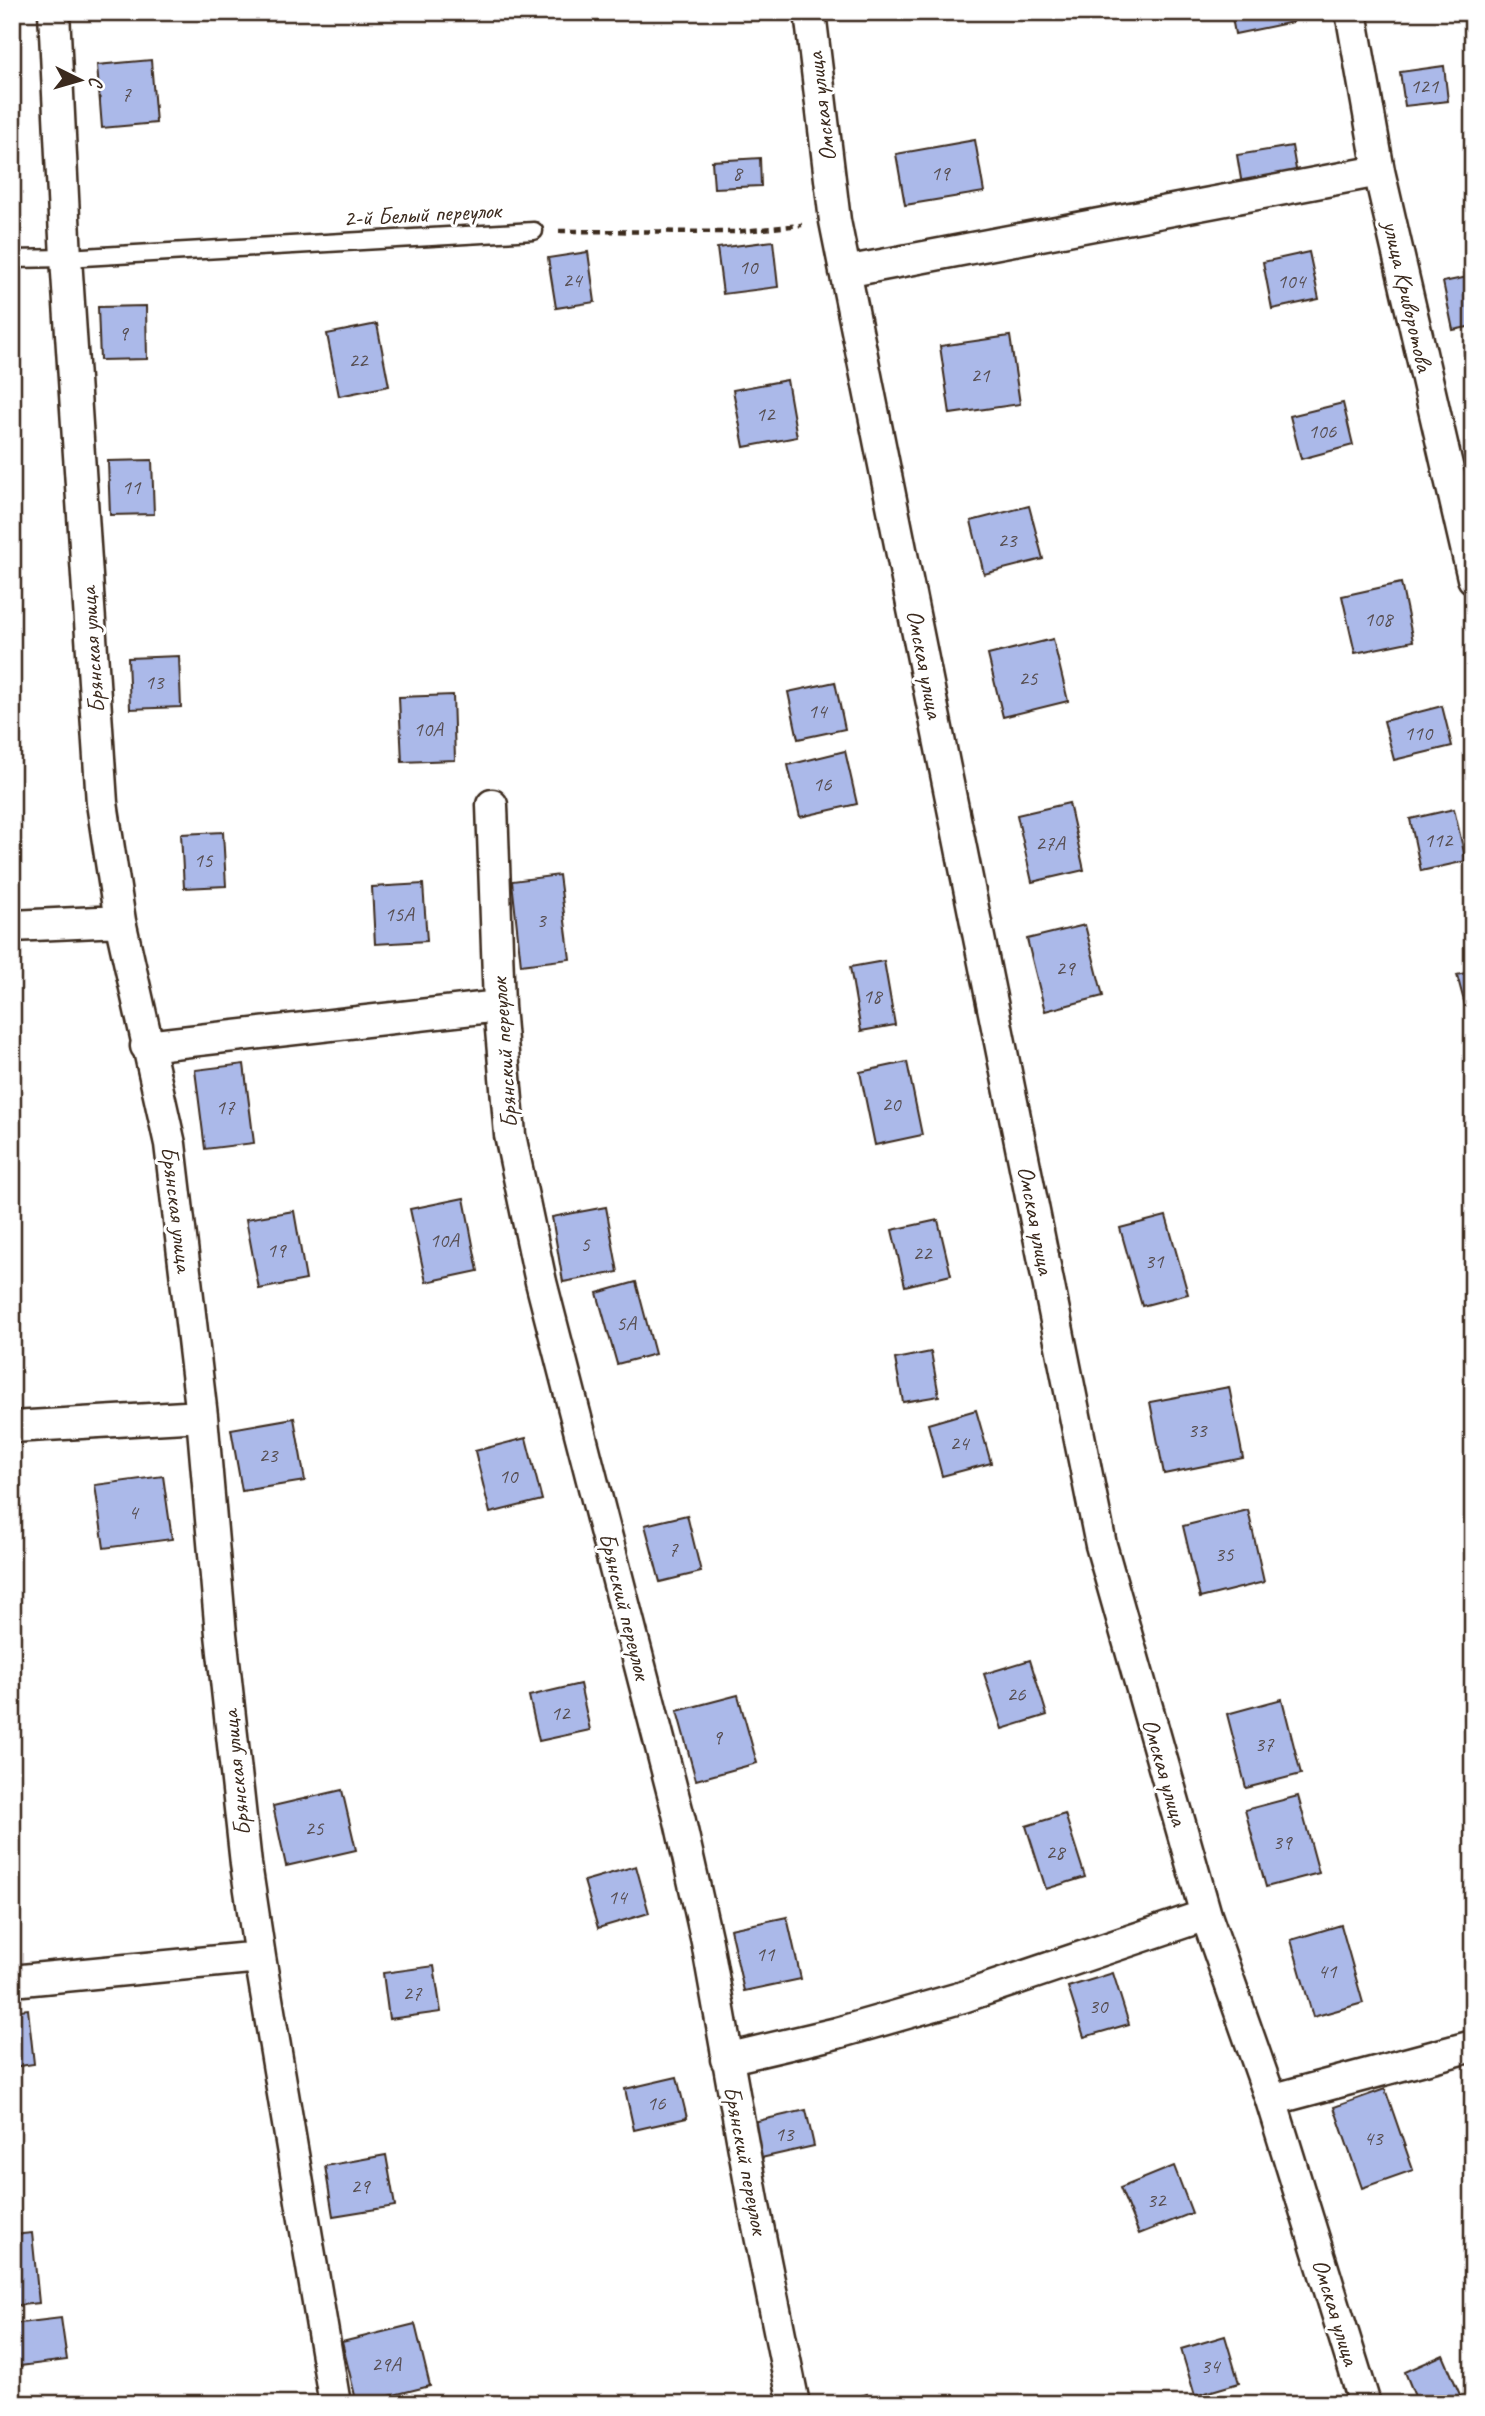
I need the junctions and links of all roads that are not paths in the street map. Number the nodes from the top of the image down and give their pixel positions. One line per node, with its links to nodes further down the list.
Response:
1 (54, 12): 6 (street, Брянская улица)
2 (810, 12): 8 (street, Омская улица)
3 (1351, 12): 4 (street, улица Криворотова)
4 (1379, 171): 8 (street); 9 (street, улица Криворотова)
5 (534, 230): 6 (lane, 2-й Белый переулок)
6 (66, 258): 7 (lane, 2-й Белый переулок); 12 (street, Брянская улица)
7 (12, 259)
8 (845, 272): 18 (street, Омская улица)
9 (1462, 488): 10 (street, улица Криворотова)
10 (1473, 578)
11 (492, 805): 14 (street, Брянский переулок)
12 (120, 921): 13 (street); 15 (street, Брянская улица)
13 (12, 926)
14 (499, 1006): 15 (street); 22 (street, Брянский переулок)
15 (146, 1046): 16 (street, Брянская улица)
16 (202, 1416): 17 (street); 19 (street, Брянская улица)
17 (12, 1427)
18 (1206, 1915): 22 (street); 23 (street, Омская улица)
19 (260, 1957): 20 (street); 24 (street, Брянская улица)
20 (12, 1981)
21 (1473, 2046): 23 (street)
22 (726, 2059): 25 (street, Брянский переулок)
23 (1271, 2101): 26 (street, Омская улица)
24 (335, 2404)
25 (794, 2404)
26 (1365, 2404)

